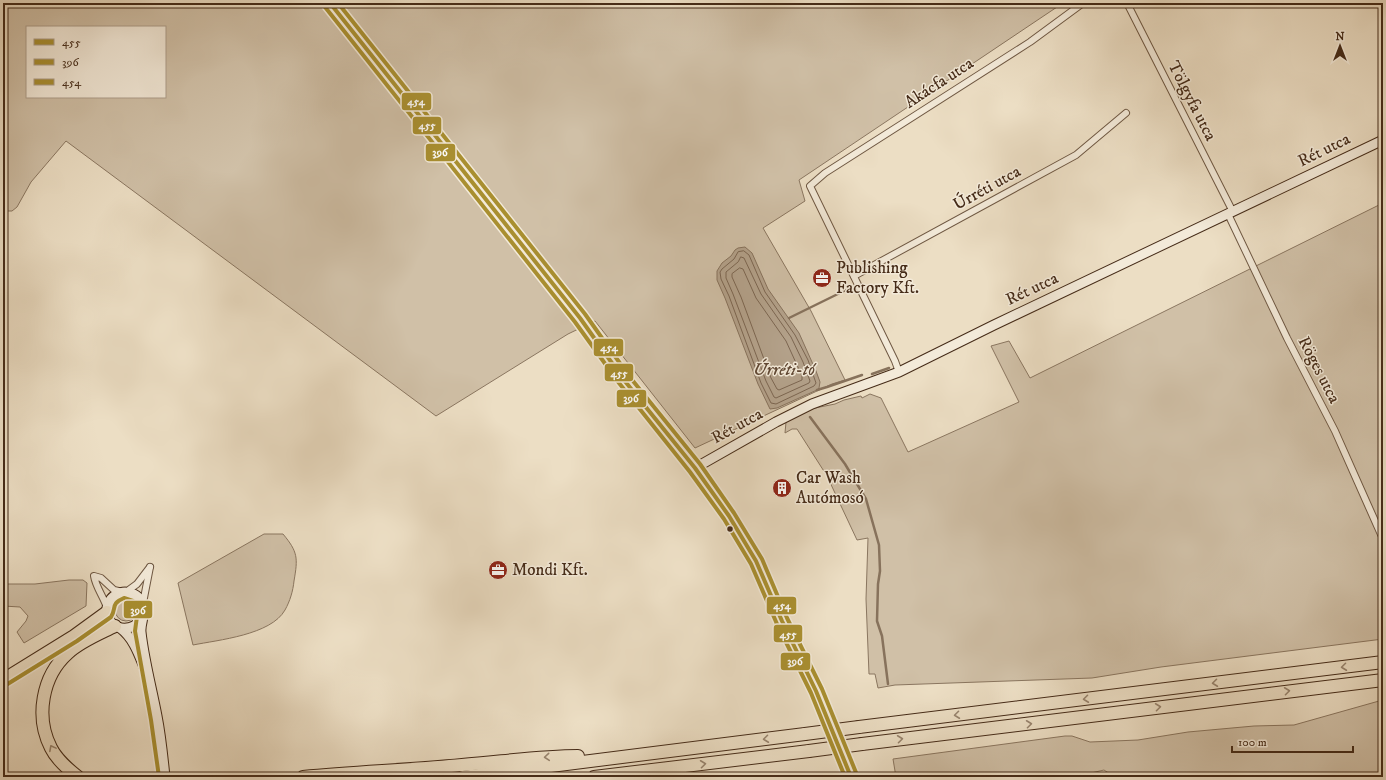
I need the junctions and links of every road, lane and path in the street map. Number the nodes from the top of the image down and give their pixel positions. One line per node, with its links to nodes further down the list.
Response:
1 (330, 3): 9 (street)
2 (1083, 3): 7 (street, Akácfa utca)
3 (1126, 3): 6 (street, Tölgyfa utca)
4 (1126, 113): 7 (street, Úrréti utca)
5 (1383, 140): 6 (street, Rét utca)
6 (1231, 213): 8 (street, Rét utca); 10 (street, Röges utca)
7 (854, 276): 8 (street)
8 (899, 372): 9 (street, Rét utca)
9 (695, 468): 28 (street)
10 (1383, 539)
11 (125, 592): 12 (street); 12 (street); 13 (street); 13 (street)
12 (143, 605): 14 (street)
13 (107, 610): 15 (street); 17 (highway)
14 (142, 619): 15 (street); 19 (street)
15 (118, 627): 19 (street); 22 (highway, one-way to 15)
16 (1383, 662): 20 (highway, one-way to 20, bridge)
17 (3, 680)
18 (1383, 680): 21 (highway, one-way to 18, bridge)
19 (151, 683): 23 (street)
20 (642, 754): 24 (highway, one-way to 24); 25 (highway)
21 (623, 773): 26 (highway); 27 (highway)
22 (78, 777)
23 (165, 777)
24 (303, 777)
25 (462, 777)
26 (594, 777)
27 (609, 777)
28 (851, 777)

